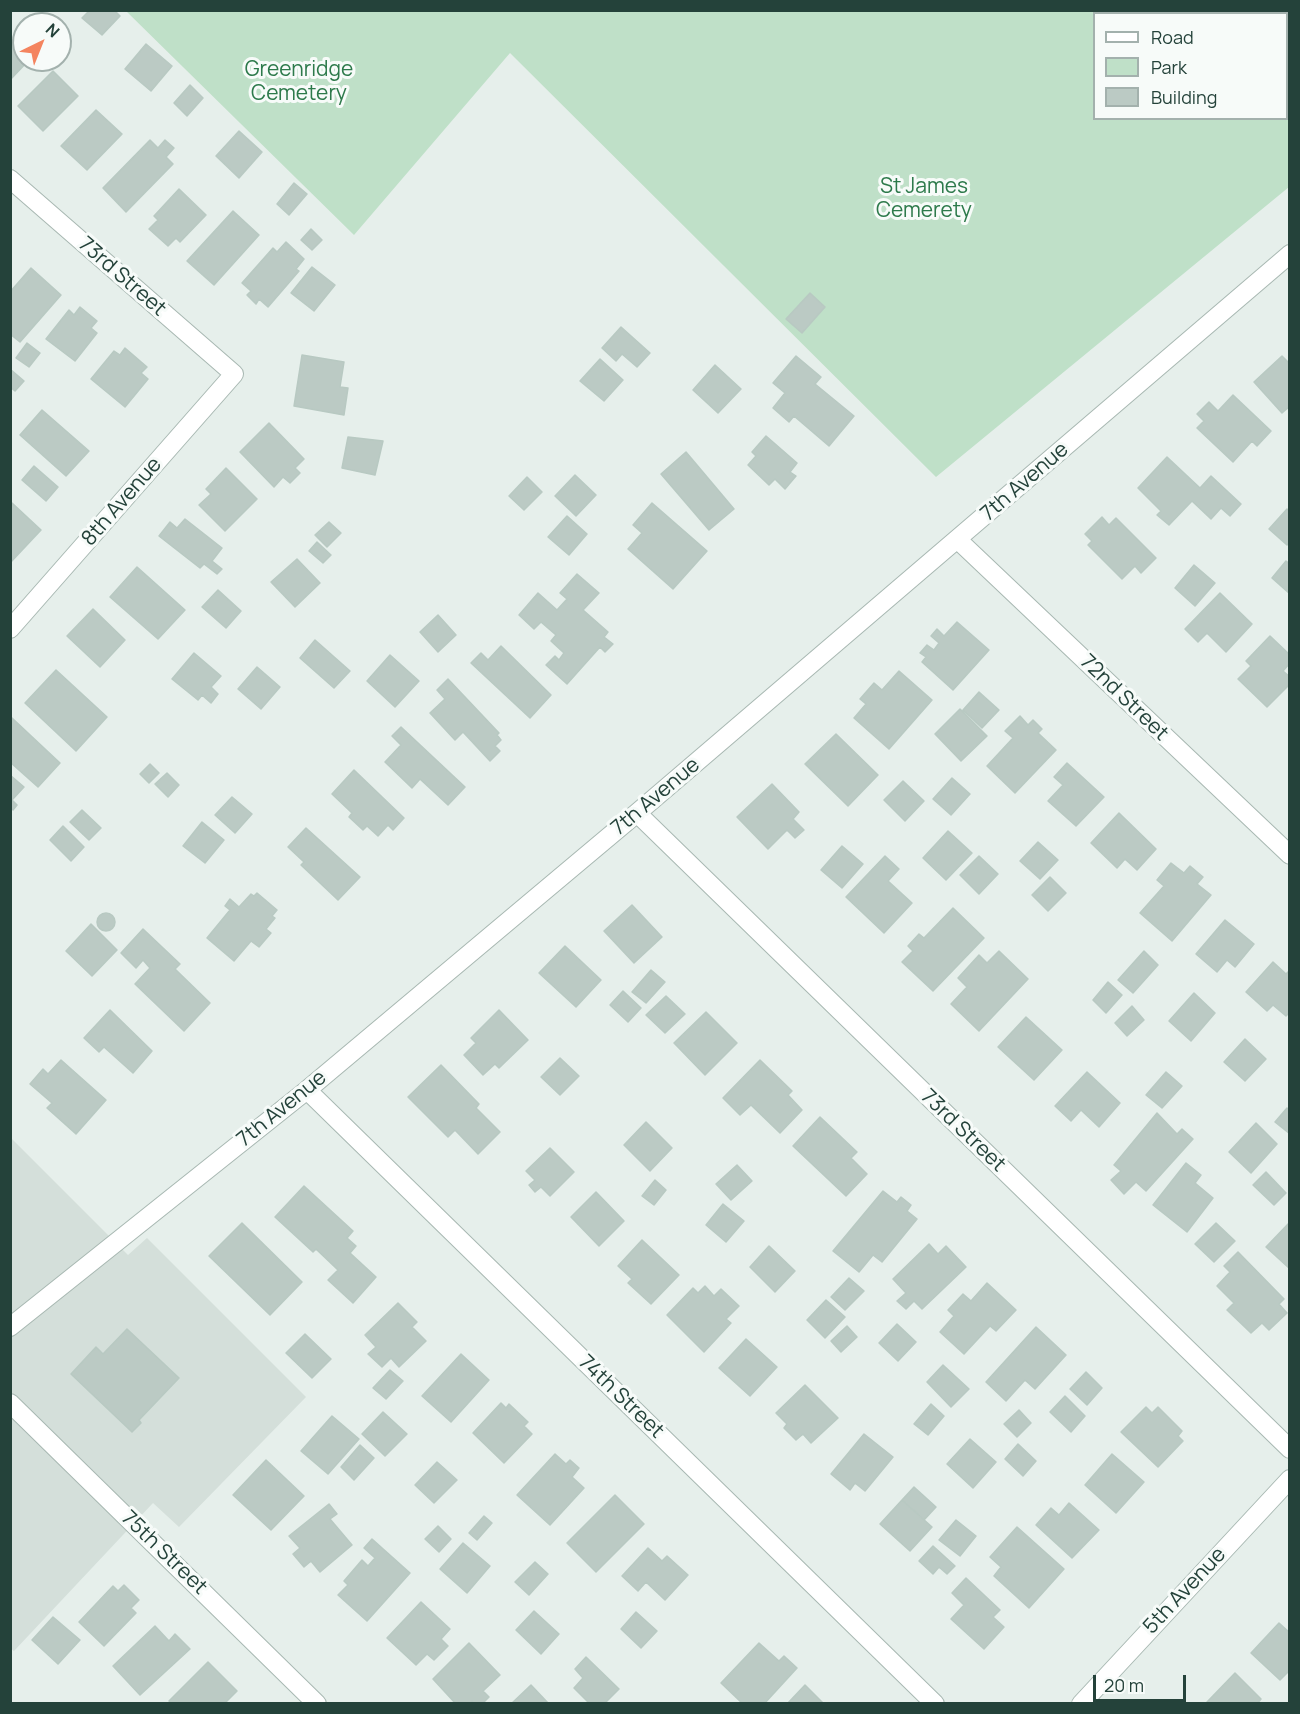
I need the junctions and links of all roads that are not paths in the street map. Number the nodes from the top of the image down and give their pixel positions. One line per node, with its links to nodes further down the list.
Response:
1 (10, 179): 3 (street, 73rd Street)
2 (1287, 262): 4 (street, 7th Avenue)
3 (234, 374): 5 (street, 8th Avenue)
4 (958, 540): 6 (street, 7th Avenue); 7 (street, 72nd Street)
5 (10, 629)
6 (637, 813): 8 (street, 7th Avenue); 11 (street, 73rd Street)
7 (1290, 855)
8 (307, 1090): 9 (street, 7th Avenue); 14 (street, 74th Street)
9 (10, 1327)
10 (10, 1403): 13 (street, 75th Street)
11 (1290, 1449)
12 (1290, 1479): 15 (street, 5th Avenue)
13 (317, 1704)
14 (935, 1704)
15 (1081, 1704)

